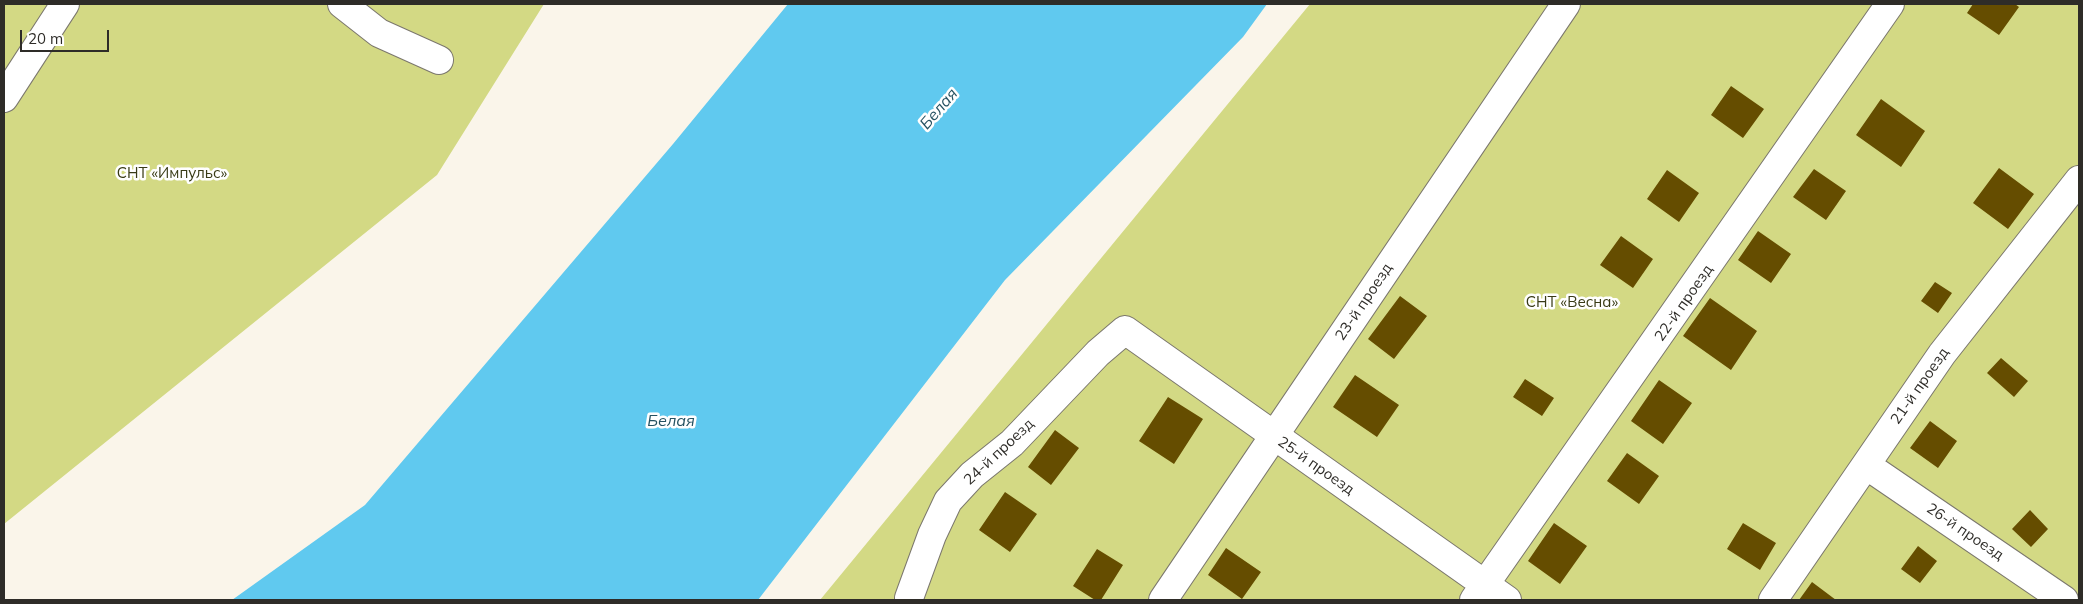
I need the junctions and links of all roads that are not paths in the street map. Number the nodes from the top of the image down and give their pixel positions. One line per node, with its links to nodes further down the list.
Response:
1 (65, 4): 6 (street)
2 (342, 4): 5 (street)
3 (1566, 4): 9 (street, 23-й проезд)
4 (1890, 4): 11 (street, 22-й проезд)
5 (439, 60)
6 (4, 98)
7 (2079, 180): 10 (street, 21-й проезд)
8 (1125, 330): 9 (street, 25-й проезд); 12 (street, 24-й проезд)
9 (1273, 436): 11 (street, 25-й проезд); 13 (street, 23-й проезд)
10 (1866, 464): 15 (street, 21-й проезд); 16 (street, 26-й проезд)
11 (1480, 593): 14 (street, 25-й проезд)
12 (910, 598)
13 (1163, 600)
14 (1507, 600)
15 (1773, 600)
16 (2064, 600)

